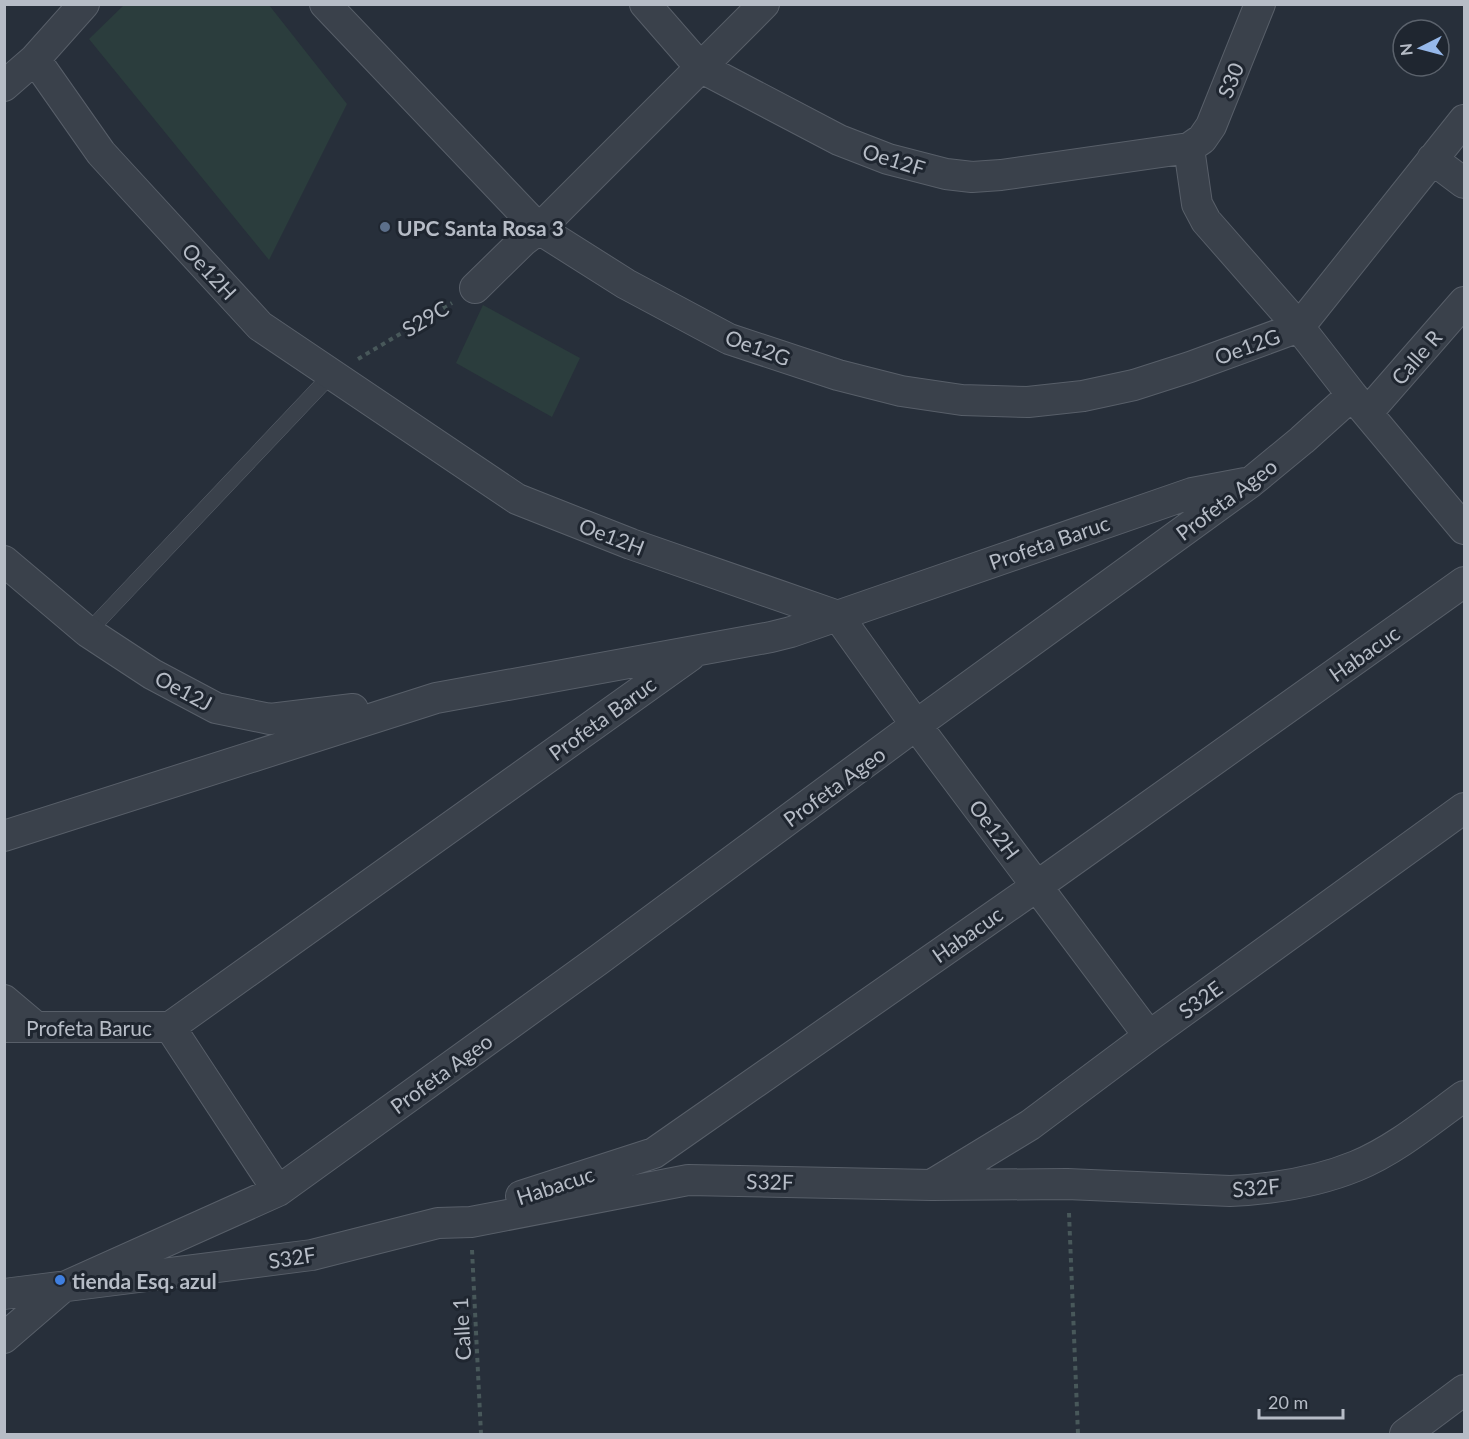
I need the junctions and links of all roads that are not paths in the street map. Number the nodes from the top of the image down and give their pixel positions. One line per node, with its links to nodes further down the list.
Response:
1 (84, 4): 6 (street)
2 (325, 4): 13 (street, Oe12G)
3 (645, 4): 7 (street, Oe12F)
4 (764, 4): 7 (street)
5 (1260, 4): 10 (street, S30)
6 (35, 59): 8 (street); 17 (street, Oe12H)
7 (700, 67): 10 (street, Oe12F); 13 (street)
8 (4, 86)
9 (1464, 120): 11 (street)
10 (1189, 148): 16 (street)
11 (1432, 159): 12 (street); 16 (street)
12 (1464, 183)
13 (539, 229): 14 (street); 16 (street, Oe12G)
14 (476, 288)
15 (1464, 302): 18 (street, Calle R)
16 (1299, 327): 18 (street)
17 (332, 375): 23 (street, Oe12H); 24 (lane)
18 (1360, 403): 19 (street, Profeta Ageo); 20 (street)
19 (1251, 482): 23 (street, Profeta Baruc); 27 (street, Profeta Ageo)
20 (1464, 529)
21 (4, 561): 24 (street, Oe12J)
22 (1464, 582): 30 (street, Habacuc)
23 (838, 616): 25 (street, Profeta Baruc); 27 (street, Oe12H)
24 (88, 632): 26 (street, Oe12J)
25 (697, 650): 26 (street); 33 (street, Profeta Baruc)
26 (436, 698): 29 (street)
27 (916, 725): 30 (street, Oe12H); 38 (street, Profeta Ageo)
28 (1464, 808): 35 (street, S32E)
29 (4, 836)
30 (1037, 886): 35 (street, Oe12H); 39 (street, Habacuc)
31 (4, 1000): 32 (street)
32 (36, 1027): 33 (street, Profeta Baruc); 34 (street, Profeta Baruc)
33 (170, 1027): 38 (street)
34 (4, 1028)
35 (1149, 1036): 37 (street, S32E)
36 (1464, 1096): 37 (street, S32F)
37 (932, 1185): 39 (street, S32F)
38 (278, 1191): 40 (street, Profeta Ageo)
39 (438, 1223): 40 (street, S32F)
40 (62, 1288): 41 (street); 42 (street, Profeta Ageo)
41 (4, 1294)
42 (4, 1338)
43 (1464, 1390): 44 (street)
44 (1405, 1434)

